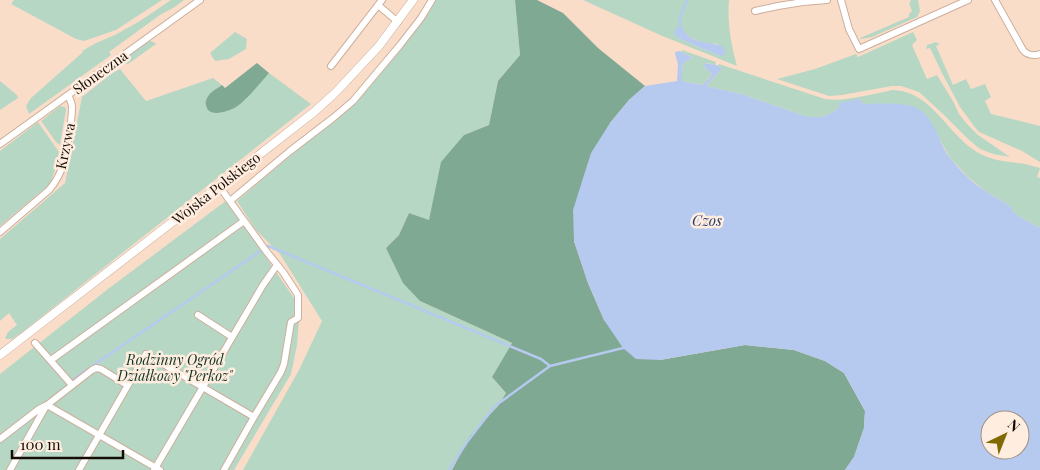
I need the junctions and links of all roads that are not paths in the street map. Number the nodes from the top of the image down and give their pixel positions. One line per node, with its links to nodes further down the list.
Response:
1 (200, 0): 14 (street, Słoneczna)
2 (413, 0): 11 (street, Wojska Polskiego)
3 (432, 0): 17 (street)
4 (827, 0): 8 (street)
5 (841, 0): 6 (street)
6 (968, 0)
7 (995, 0): 12 (street)
8 (803, 1): 10 (street)
9 (380, 3): 11 (street); 13 (street)
10 (755, 11)
11 (398, 22): 16 (street, Wojska Polskiego)
12 (1040, 54)
13 (331, 66)
14 (68, 95): 15 (street, Słoneczna); 19 (street, Krzywa)
15 (0, 144)
16 (219, 186): 17 (street); 24 (street, Wojska Polskiego)
17 (230, 201): 18 (street)
18 (244, 221): 20 (street); 25 (street)
19 (0, 232)
20 (277, 265): 22 (street); 30 (street)
21 (198, 316): 22 (street)
22 (232, 337): 28 (street)
23 (34, 343): 25 (street)
24 (0, 355)
25 (50, 360): 26 (street)
26 (72, 385): 27 (street); 29 (street)
27 (127, 385): 28 (street); 31 (street)
28 (202, 387): 30 (street); 33 (street)
29 (47, 405): 31 (street); 32 (street); 34 (street)
30 (254, 417): 36 (street)
31 (99, 435): 33 (street); 35 (street)
32 (0, 439)
33 (156, 469)
34 (10, 470)
35 (79, 470)
36 (224, 470)

